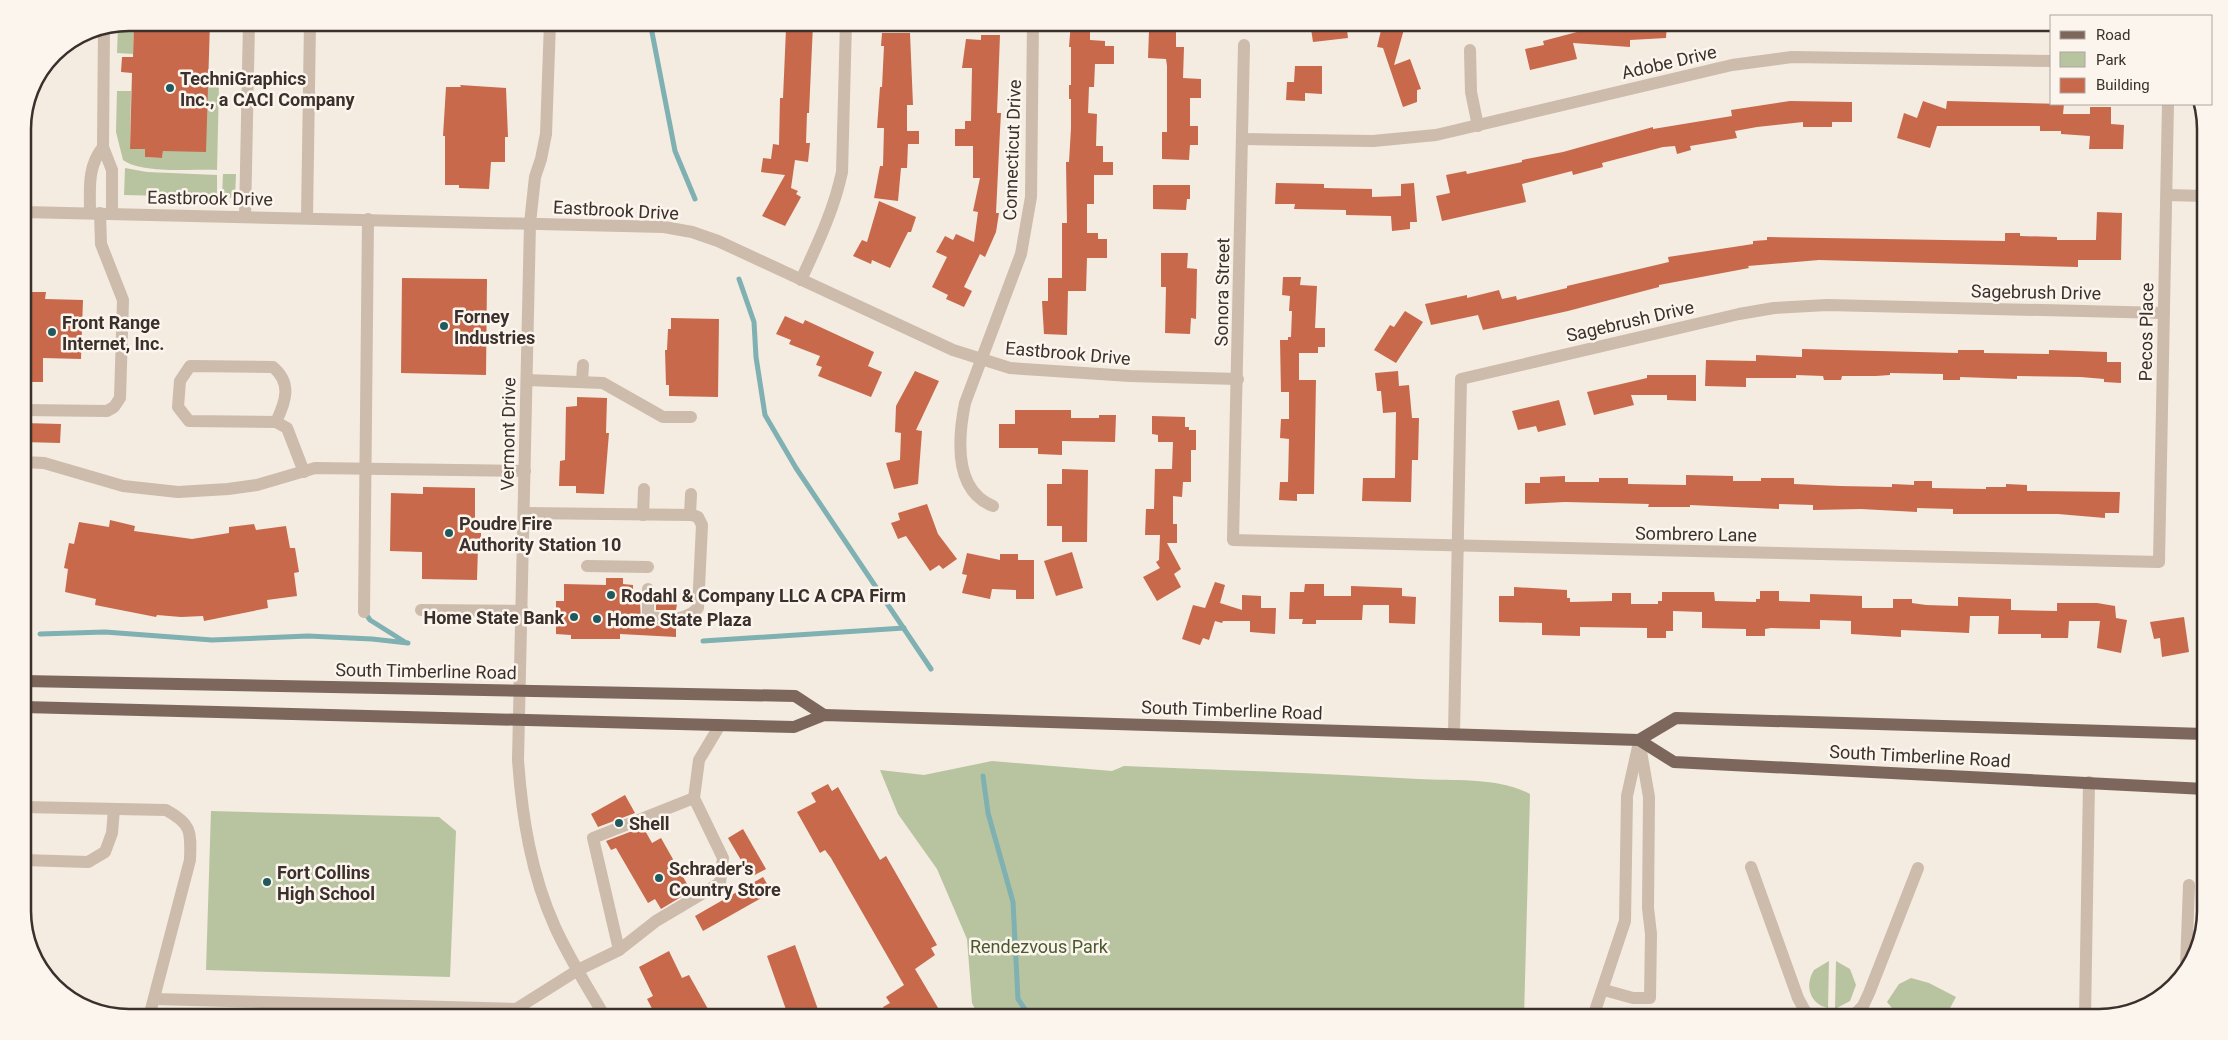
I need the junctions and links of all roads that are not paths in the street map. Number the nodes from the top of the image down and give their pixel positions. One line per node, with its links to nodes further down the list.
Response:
1 (249, 31): 18 (street)
2 (310, 31): 19 (street)
3 (550, 31): 21 (street, Vermont Drive)
4 (846, 31): 22 (street)
5 (1034, 31): 24 (street, Connecticut Drive)
6 (104, 35): 13 (street)
7 (1244, 45): 12 (street, Sonora Street)
8 (1470, 50): 11 (street)
9 (2050, 61): 11 (street, Adobe Drive)
10 (2168, 105): 14 (street, Pecos Place)
11 (1478, 126): 12 (street, Adobe Drive)
12 (1242, 138): 26 (street, Sonora Street)
13 (103, 147): 17 (street); 17 (street)
14 (2167, 195): 15 (street); 23 (street, Pecos Place)
15 (2197, 196)
16 (31, 212): 17 (street, Eastbrook Drive)
17 (101, 213): 18 (street, Eastbrook Drive); 29 (street)
18 (245, 217): 19 (street, Eastbrook Drive)
19 (307, 218): 20 (street, Eastbrook Drive)
20 (368, 219): 21 (street, Eastbrook Drive); 33 (street)
21 (530, 223): 22 (street, Eastbrook Drive); 27 (street, Vermont Drive)
22 (801, 280): 24 (street, Eastbrook Drive)
23 (2164, 313): 43 (street, Sagebrush Drive); 44 (street, Pecos Place)
24 (980, 360): 26 (street, Eastbrook Drive); 38 (street, Connecticut Drive)
25 (583, 365): 28 (street)
26 (1238, 379): 42 (street, Sonora Street)
27 (527, 380): 28 (street); 34 (street, Vermont Drive)
28 (582, 382): 30 (street)
29 (31, 410)
30 (691, 417)
31 (276, 422): 31 (street); 35 (street)
32 (31, 462): 35 (street)
33 (365, 468): 34 (street); 35 (street); 50 (street)
34 (525, 471): 39 (street, Vermont Drive)
35 (304, 472)
36 (644, 489): 40 (street)
37 (691, 494): 41 (street)
38 (992, 506)
39 (524, 513): 40 (street); 49 (street, Vermont Drive)
40 (643, 515): 41 (street)
41 (690, 515): 47 (street)
42 (1233, 540): 43 (street, Sombrero Lane)
43 (1457, 546): 44 (street, Sombrero Lane); 57 (street, Sagebrush Drive)
44 (2159, 562)
45 (587, 566): 46 (street)
46 (648, 567)
47 (648, 589)
48 (421, 610): 49 (street)
49 (523, 611): 52 (street, Vermont Drive)
50 (364, 612)
51 (31, 681): 52 (main road, South Timberline Road)
52 (521, 690): 54 (main road, South Timberline Road); 55 (street, Vermont Drive)
53 (31, 707): 55 (main road, South Timberline Road)
54 (824, 714): 56 (main road, South Timberline Road); 57 (main road, South Timberline Road)
55 (519, 720): 56 (main road, South Timberline Road); 71 (street, Vermont Drive)
56 (720, 725): 62 (street)
57 (1454, 734): 59 (main road, South Timberline Road)
58 (2197, 734): 59 (main road, South Timberline Road)
59 (1639, 740): 60 (main road, South Timberline Road); 72 (street); 72 (street)
60 (2089, 782): 61 (main road, South Timberline Road); 81 (street)
61 (2197, 788)
62 (694, 798): 69 (street); 69 (street)
63 (31, 807): 64 (street)
64 (114, 809): 65 (street); 73 (street)
65 (31, 860)
66 (1751, 867): 79 (street)
67 (1918, 868): 80 (street)
68 (2189, 885): 70 (street)
69 (619, 950): 71 (street)
70 (2186, 954)
71 (578, 970): 76 (street); 77 (street, Vermont Drive)
72 (1604, 990): 78 (street)
73 (154, 999): 74 (street); 75 (street)
74 (151, 1009)
75 (333, 1009)
76 (524, 1009)
77 (600, 1009)
78 (1597, 1009)
79 (1804, 1009)
80 (1860, 1009)
81 (2085, 1009)

